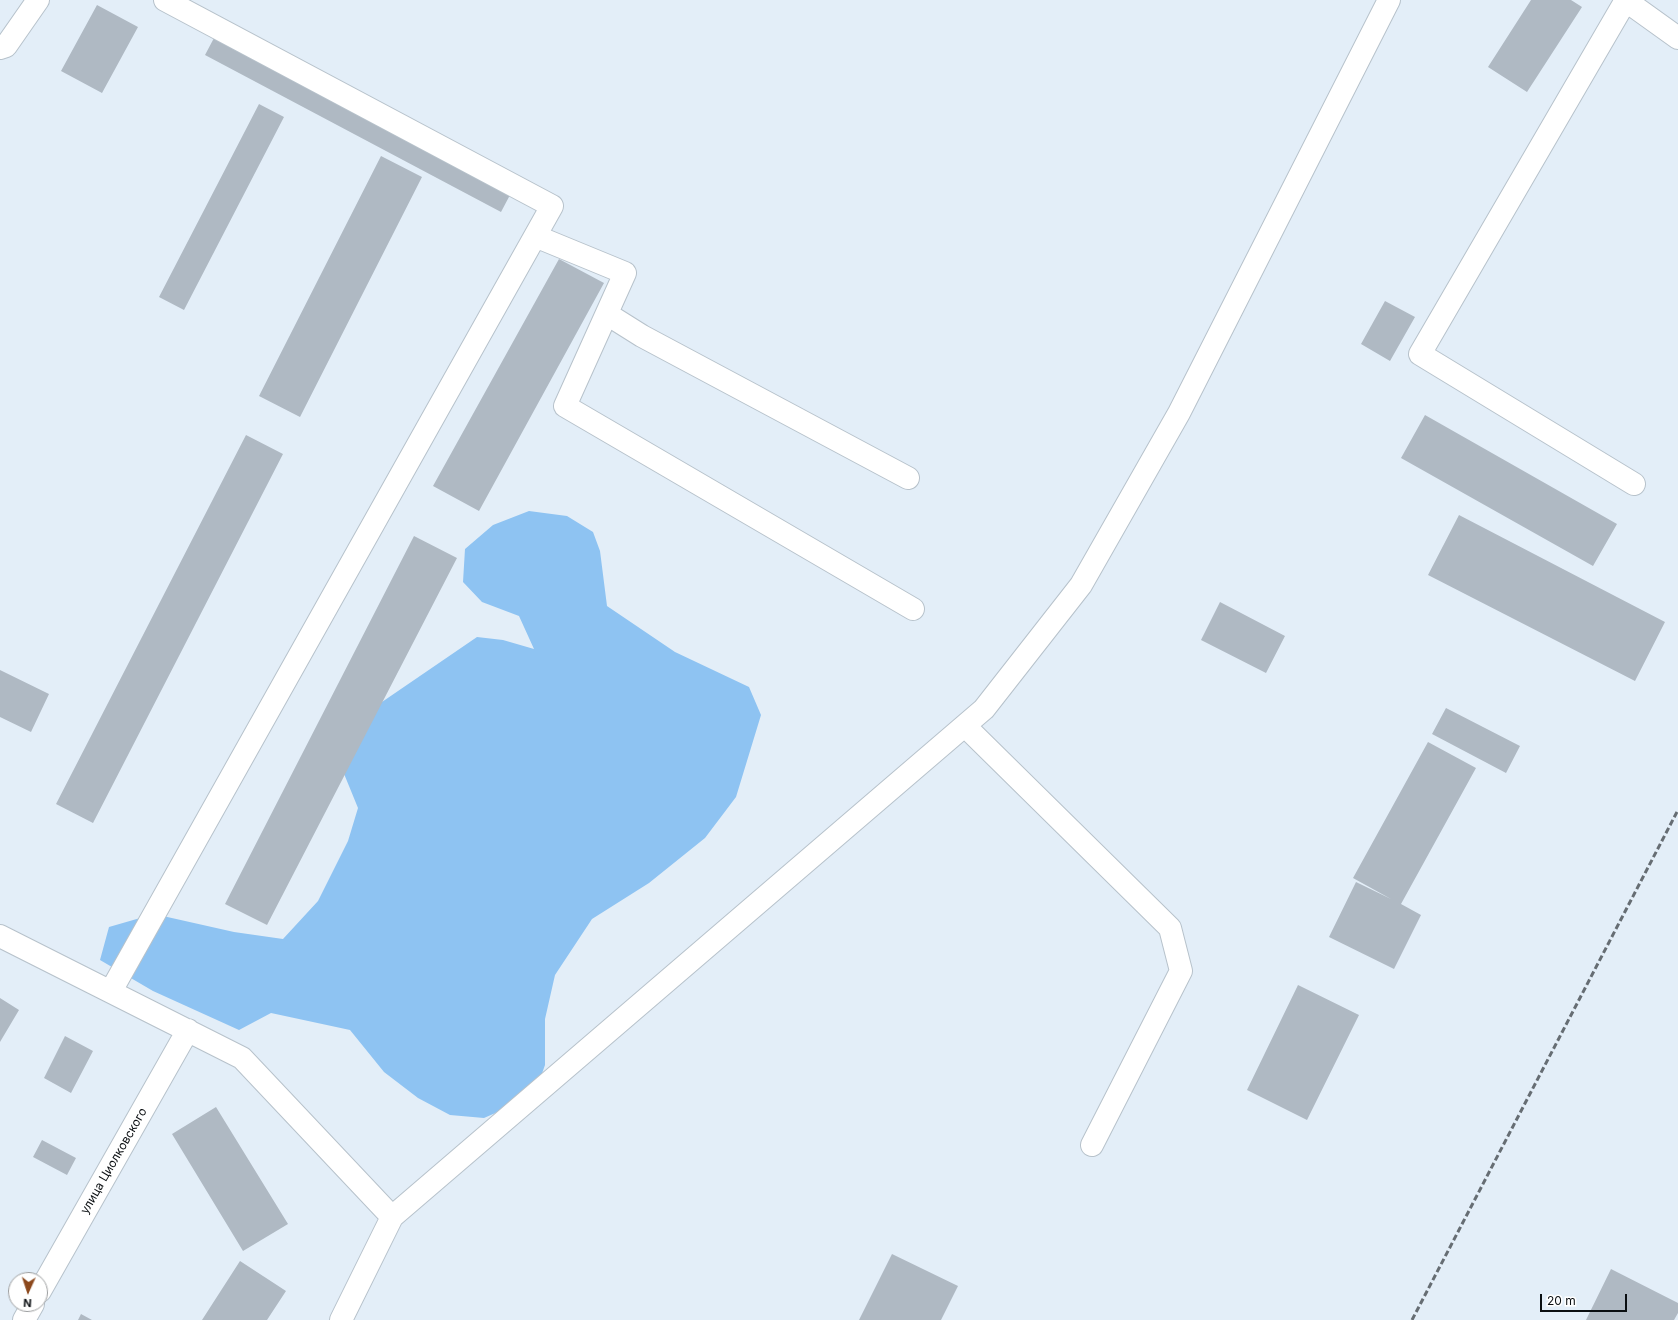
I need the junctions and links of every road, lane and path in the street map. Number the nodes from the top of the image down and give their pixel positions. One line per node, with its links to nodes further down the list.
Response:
1 (38, 0): 6 (street)
2 (165, 0): 7 (street)
3 (1389, 0): 12 (street)
4 (1625, 0): 5 (street); 10 (street)
5 (1678, 38)
6 (2, 51)
7 (535, 236): 8 (street); 14 (street)
8 (606, 314): 9 (street); 11 (street)
9 (908, 478)
10 (1634, 484)
11 (914, 609)
12 (964, 726): 16 (street); 17 (street)
13 (0, 936): 14 (street)
14 (110, 992): 15 (street)
15 (188, 1030): 17 (street); 18 (street, улица Циолковского)
16 (1092, 1145)
17 (392, 1217): 19 (street)
18 (48, 1278)
19 (341, 1320)

